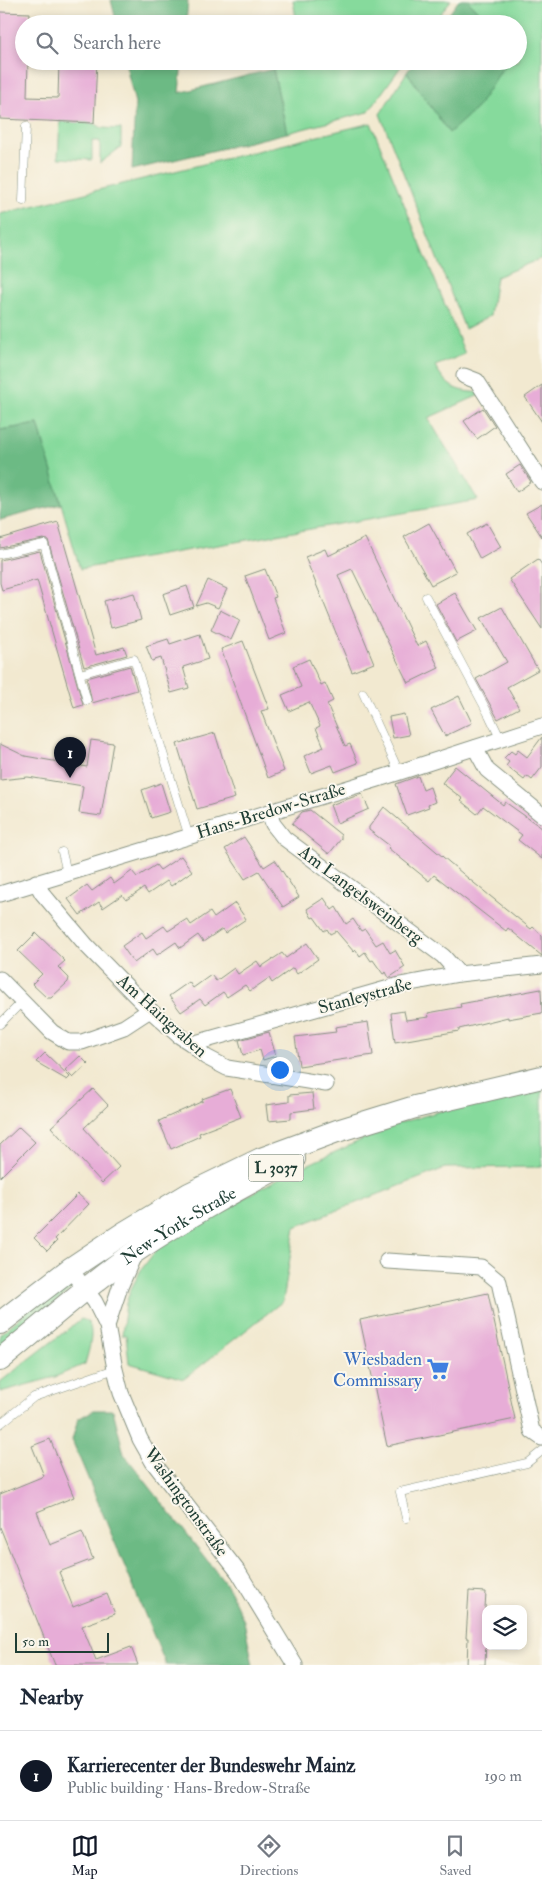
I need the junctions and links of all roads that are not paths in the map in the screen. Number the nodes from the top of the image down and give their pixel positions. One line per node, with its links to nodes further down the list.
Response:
1 (26, 126): 2 (lane)
2 (23, 201)
3 (464, 376): 4 (street)
4 (542, 482)
5 (0, 554): 7 (lane)
6 (426, 597): 11 (lane)
7 (80, 674): 9 (lane); 16 (lane)
8 (362, 693): 13 (lane)
9 (88, 701)
10 (542, 726): 11 (street, Hans-Bredow-Straße)
11 (501, 740): 12 (street, Hans-Bredow-Straße)
12 (475, 748): 13 (street, Hans-Bredow-Straße); 15 (street)
13 (399, 772): 14 (street, Hans-Bredow-Straße)
14 (269, 812): 16 (street, Hans-Bredow-Straße); 22 (street, Am Langelsweinberg)
15 (542, 815)
16 (189, 837): 18 (street, Hans-Bredow-Straße)
17 (62, 852): 18 (lane)
18 (67, 873): 19 (street, Hans-Bredow-Straße)
19 (36, 882): 20 (street, Hans-Bredow-Straße); 25 (street, Am Haingraben)
20 (0, 894)
21 (542, 965): 22 (street, Stanleystraße)
22 (459, 974): 27 (street, Stanleystraße)
23 (0, 980): 24 (street)
24 (22, 1002): 25 (street); 26 (lane)
25 (150, 1010): 27 (street, Am Haingraben)
26 (0, 1024)
27 (192, 1044): 29 (street, Am Haingraben)
28 (542, 1077): 30 (main road, New-York-Straße / L 3037)
29 (326, 1084)
30 (376, 1120): 31 (main road, New-York-Straße / L 3037); 33 (main road, New-York-Straße / L 3037)
31 (135, 1252): 34 (main road, New-York-Straße / L 3037); 36 (street, Washingtonstraße)
32 (387, 1261): 40 (street)
33 (70, 1269): 34 (street, Washingtonstraße); 35 (main road, New-York-Straße / L 3037)
34 (86, 1290): 36 (street, Washingtonstraße); 37 (main road, New-York-Straße / L 3037)
35 (0, 1323)
36 (107, 1326): 38 (street, Washingtonstraße)
37 (0, 1360)
38 (115, 1369): 39 (lane); 43 (street, Washingtonstraße)
39 (0, 1424)
40 (542, 1438)
41 (542, 1451): 42 (lane)
42 (406, 1518)
43 (295, 1665)

